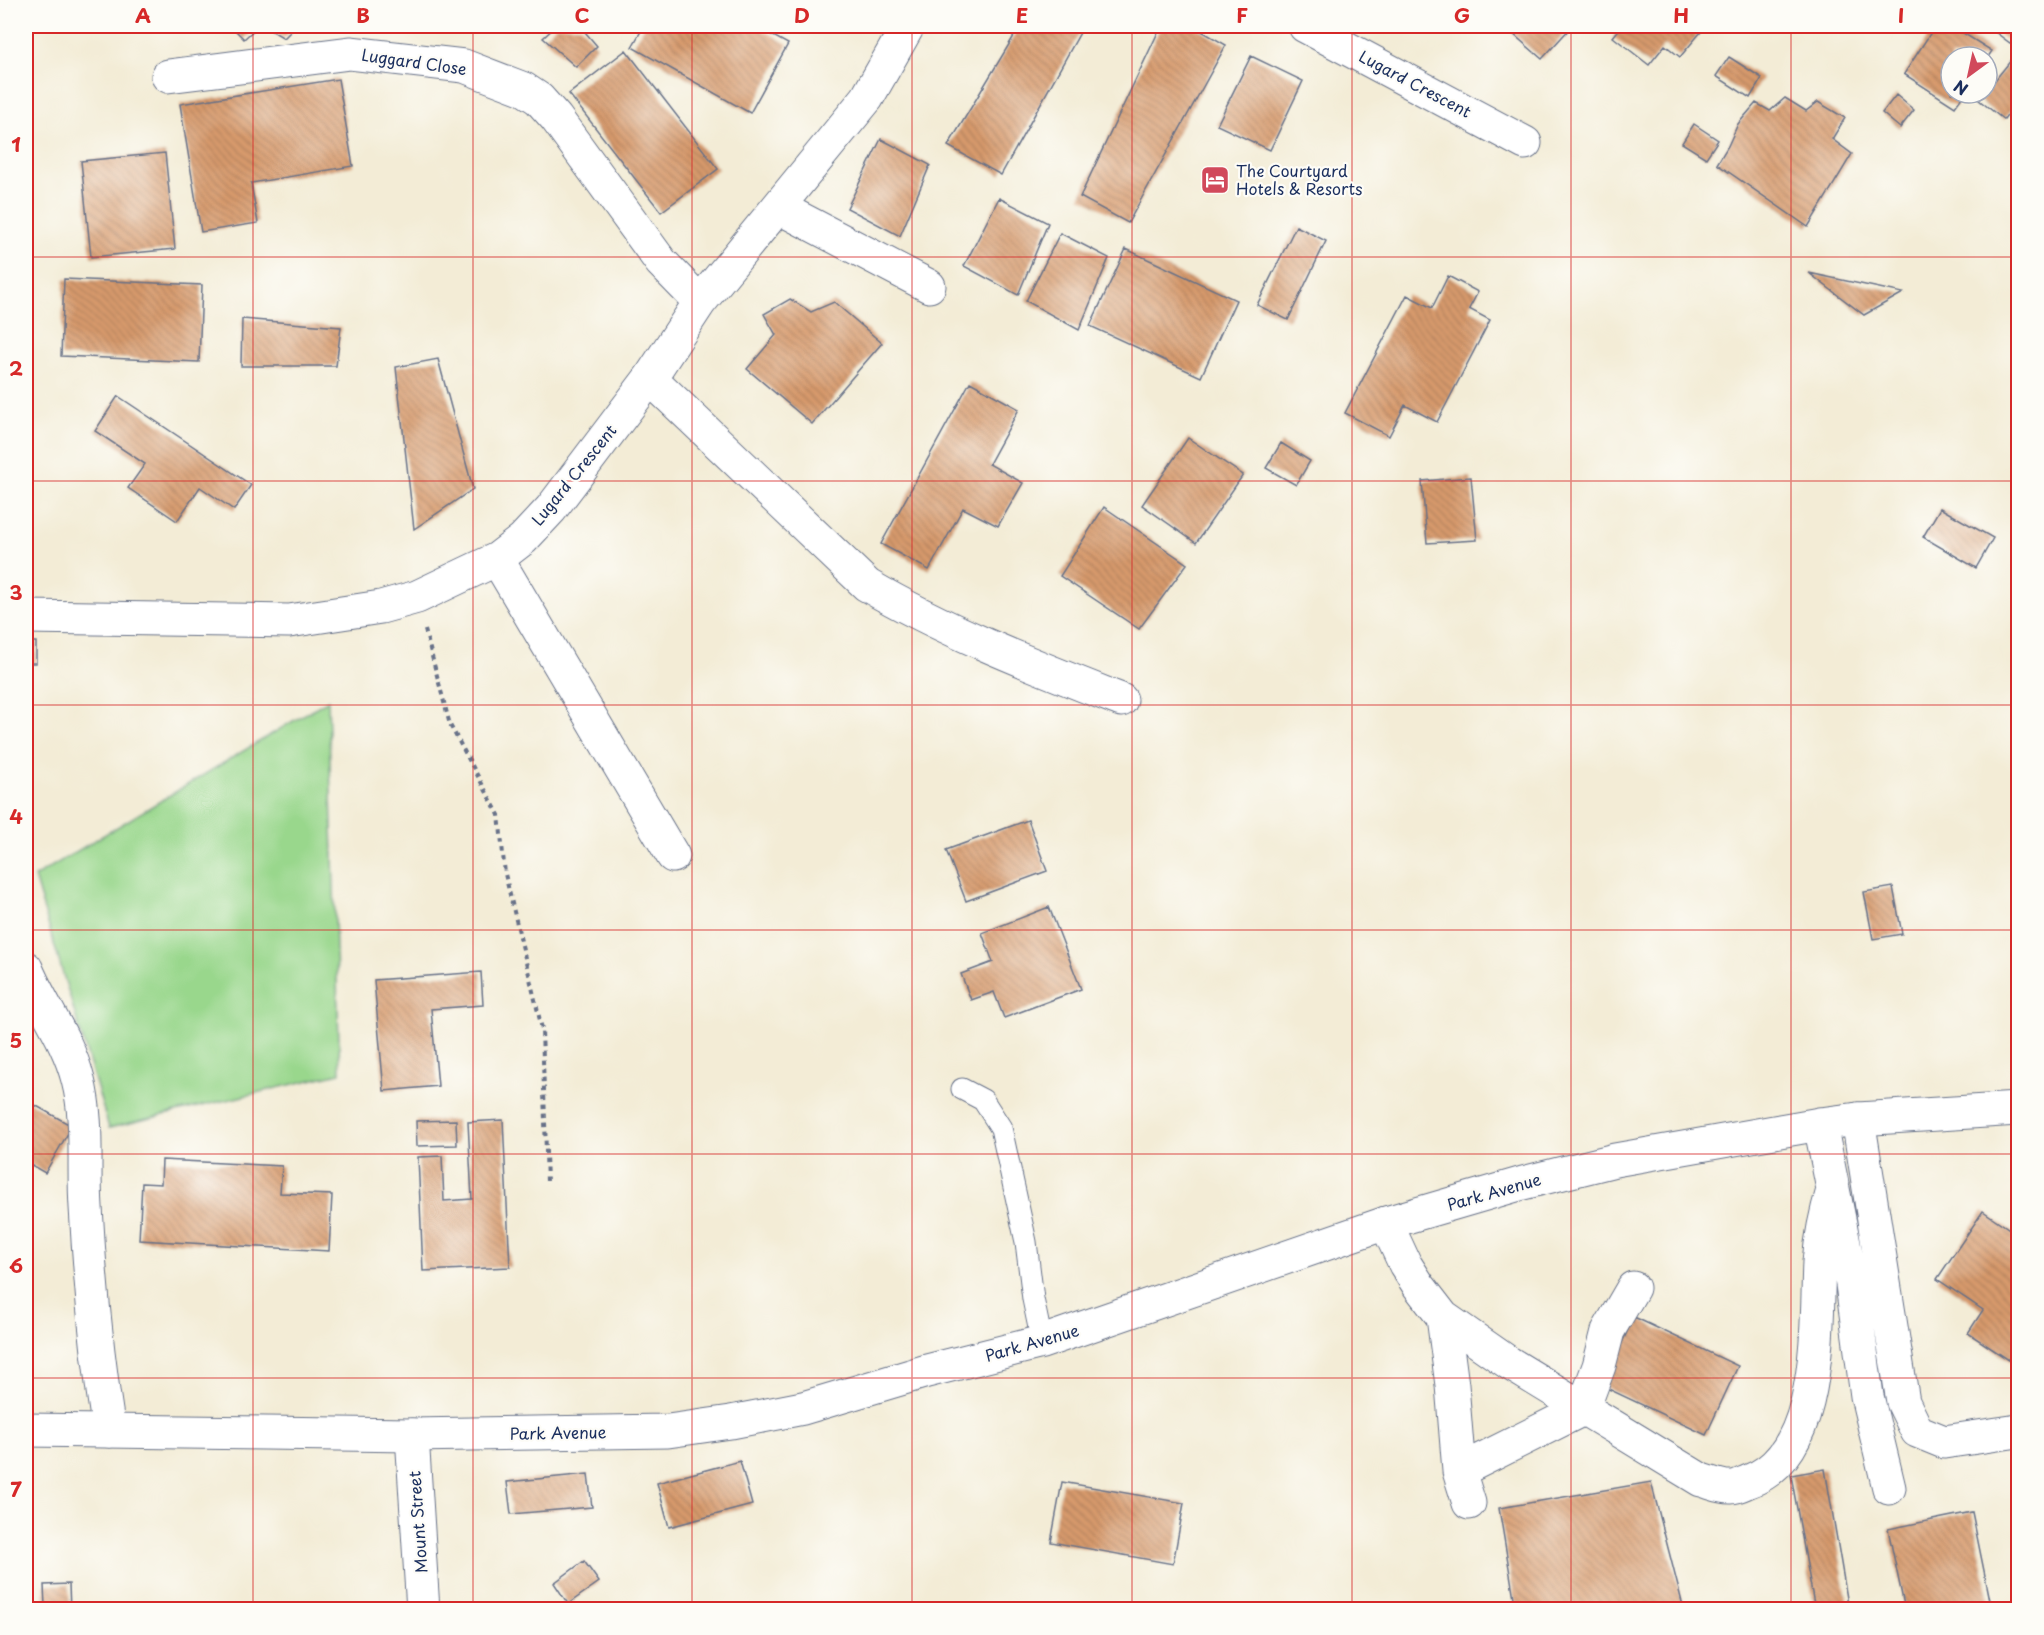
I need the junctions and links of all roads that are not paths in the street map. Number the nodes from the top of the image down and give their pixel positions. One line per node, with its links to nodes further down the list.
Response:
1 (909, 26): 5 (street, Lugard Crescent)
2 (1305, 26): 4 (street, Lugard Crescent)
3 (168, 76): 7 (street, Luggard Close)
4 (1525, 143)
5 (778, 207): 6 (street); 7 (street, Lugard Crescent)
6 (929, 286)
7 (700, 302): 8 (street, Lugard Crescent)
8 (650, 378): 9 (street, Lugard Crescent); 11 (street)
9 (497, 559): 10 (street, Lugard Crescent); 12 (street)
10 (26, 616)
11 (1121, 700)
12 (673, 856)
13 (26, 968): 25 (street)
14 (962, 1089): 22 (lane)
15 (2019, 1109): 16 (street, Park Avenue)
16 (1858, 1119): 17 (street, Park Avenue); 26 (street)
17 (1820, 1124): 18 (street); 19 (street, Park Avenue)
18 (1833, 1190): 23 (street); 29 (street)
19 (1386, 1223): 21 (street); 22 (street, Park Avenue)
20 (1633, 1288): 23 (street)
21 (1443, 1317): 23 (street); 28 (street)
22 (1042, 1342): 27 (street, Park Avenue)
23 (1583, 1409): 28 (street)
24 (26, 1430): 25 (street, Park Avenue)
25 (109, 1431): 27 (street, Park Avenue)
26 (2019, 1431)
27 (412, 1435): 31 (street, Mount Street)
28 (1459, 1472): 30 (street)
29 (1889, 1488)
30 (1469, 1503)
31 (423, 1610)

